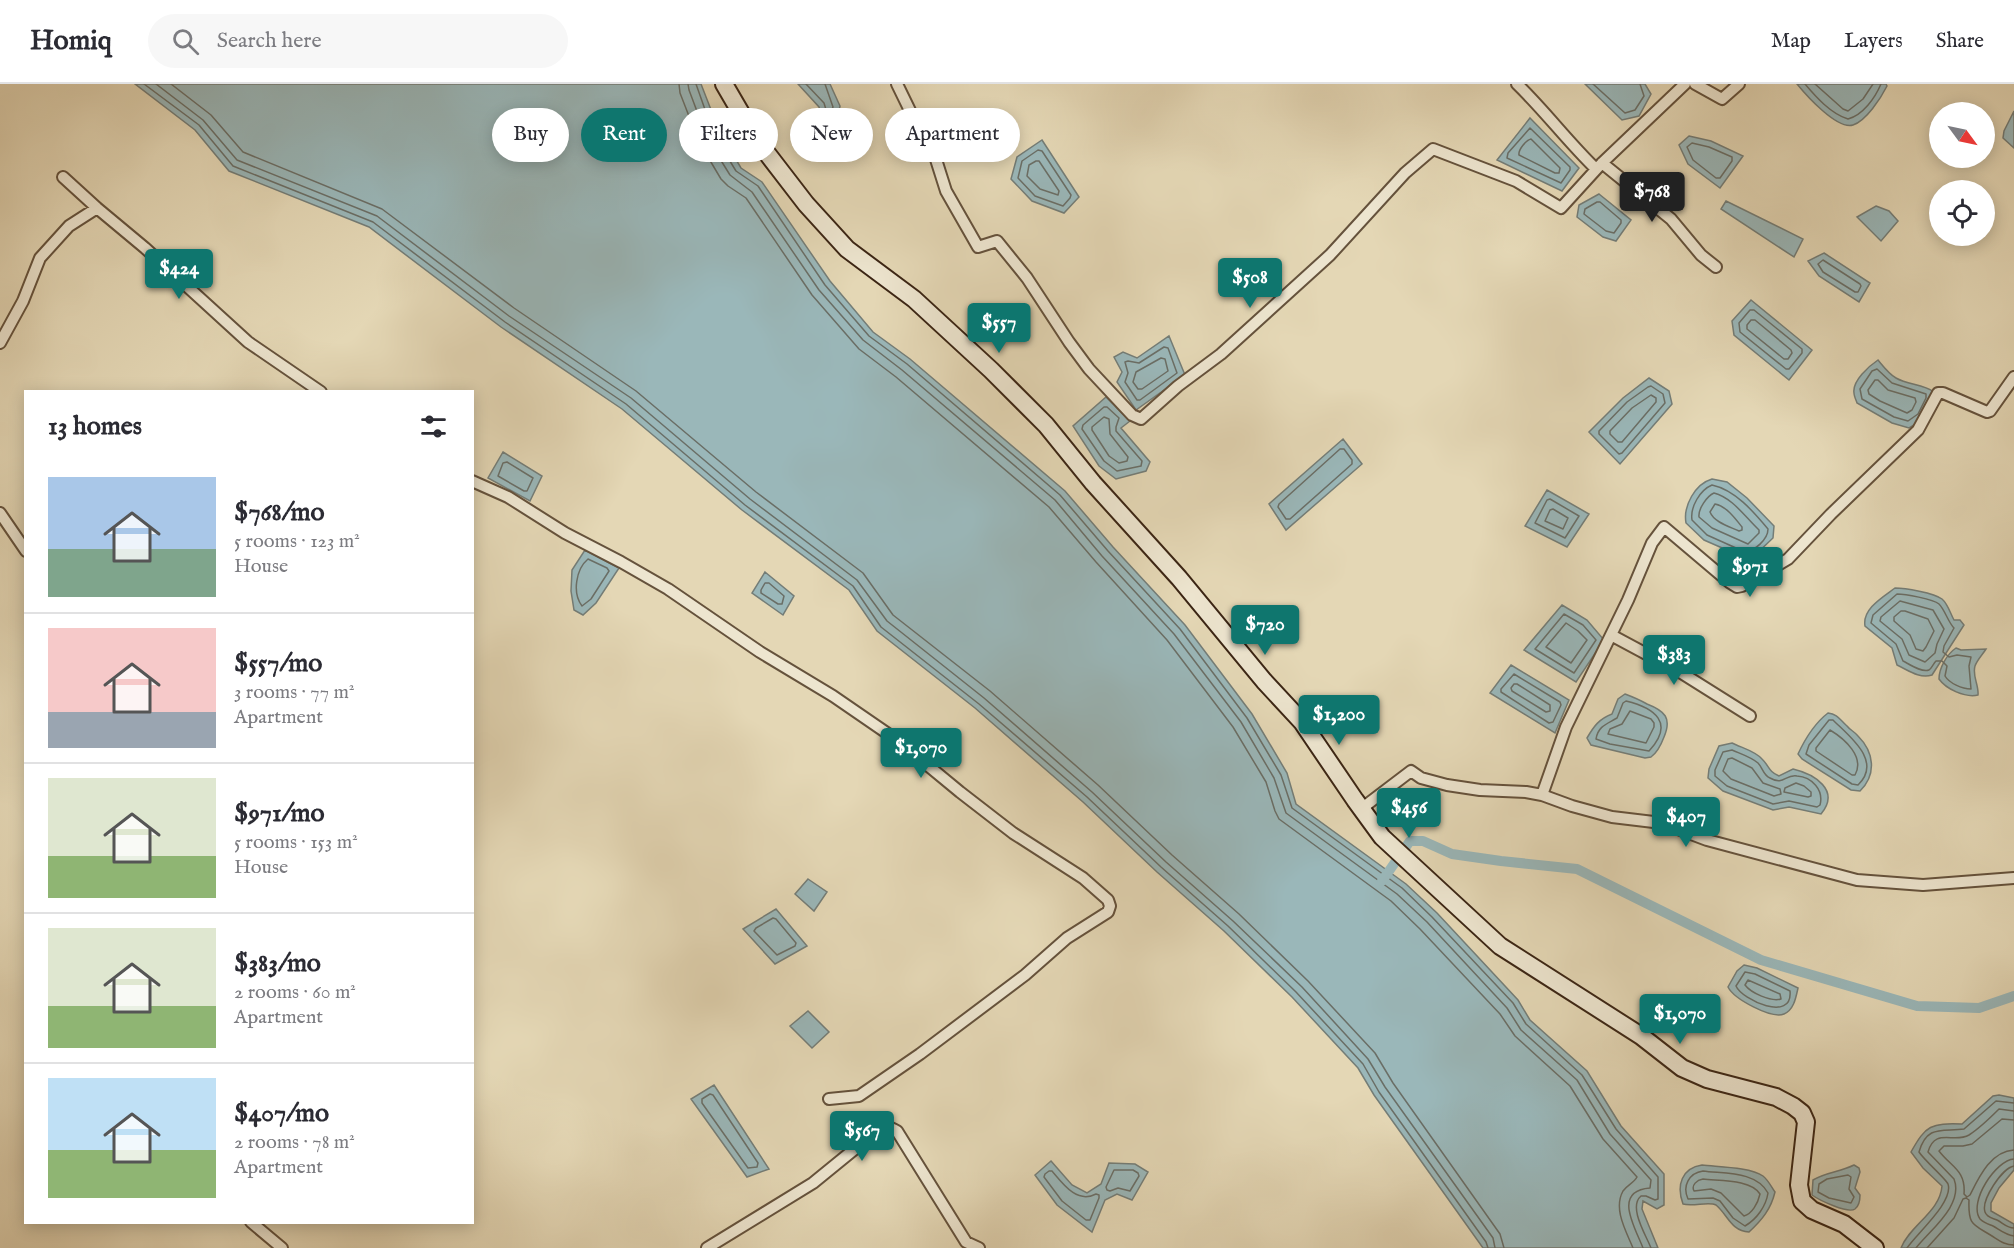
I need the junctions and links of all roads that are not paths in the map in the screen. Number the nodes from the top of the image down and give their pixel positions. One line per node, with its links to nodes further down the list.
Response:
1 (724, 84): 20 (main road)
2 (897, 84): 7 (street)
3 (1517, 84): 7 (street)
4 (1685, 84): 7 (street)
5 (1695, 84): 6 (street)
6 (1739, 84)
7 (1599, 166): 10 (street)
8 (63, 177): 9 (street)
9 (97, 208): 11 (street); 13 (street)
10 (1716, 267)
11 (0, 342)
12 (2014, 377): 17 (street)
13 (318, 390)
14 (474, 482): 22 (street)
15 (0, 513): 16 (street)
16 (24, 548)
17 (1611, 635): 18 (street); 19 (street)
18 (1750, 716)
19 (1542, 795): 20 (street); 21 (street)
20 (1361, 809): 27 (main road)
21 (2014, 878)
22 (829, 1099)
23 (254, 1224): 24 (street)
24 (282, 1248)
25 (707, 1248): 26 (street)
26 (979, 1248)
27 (1875, 1248)

